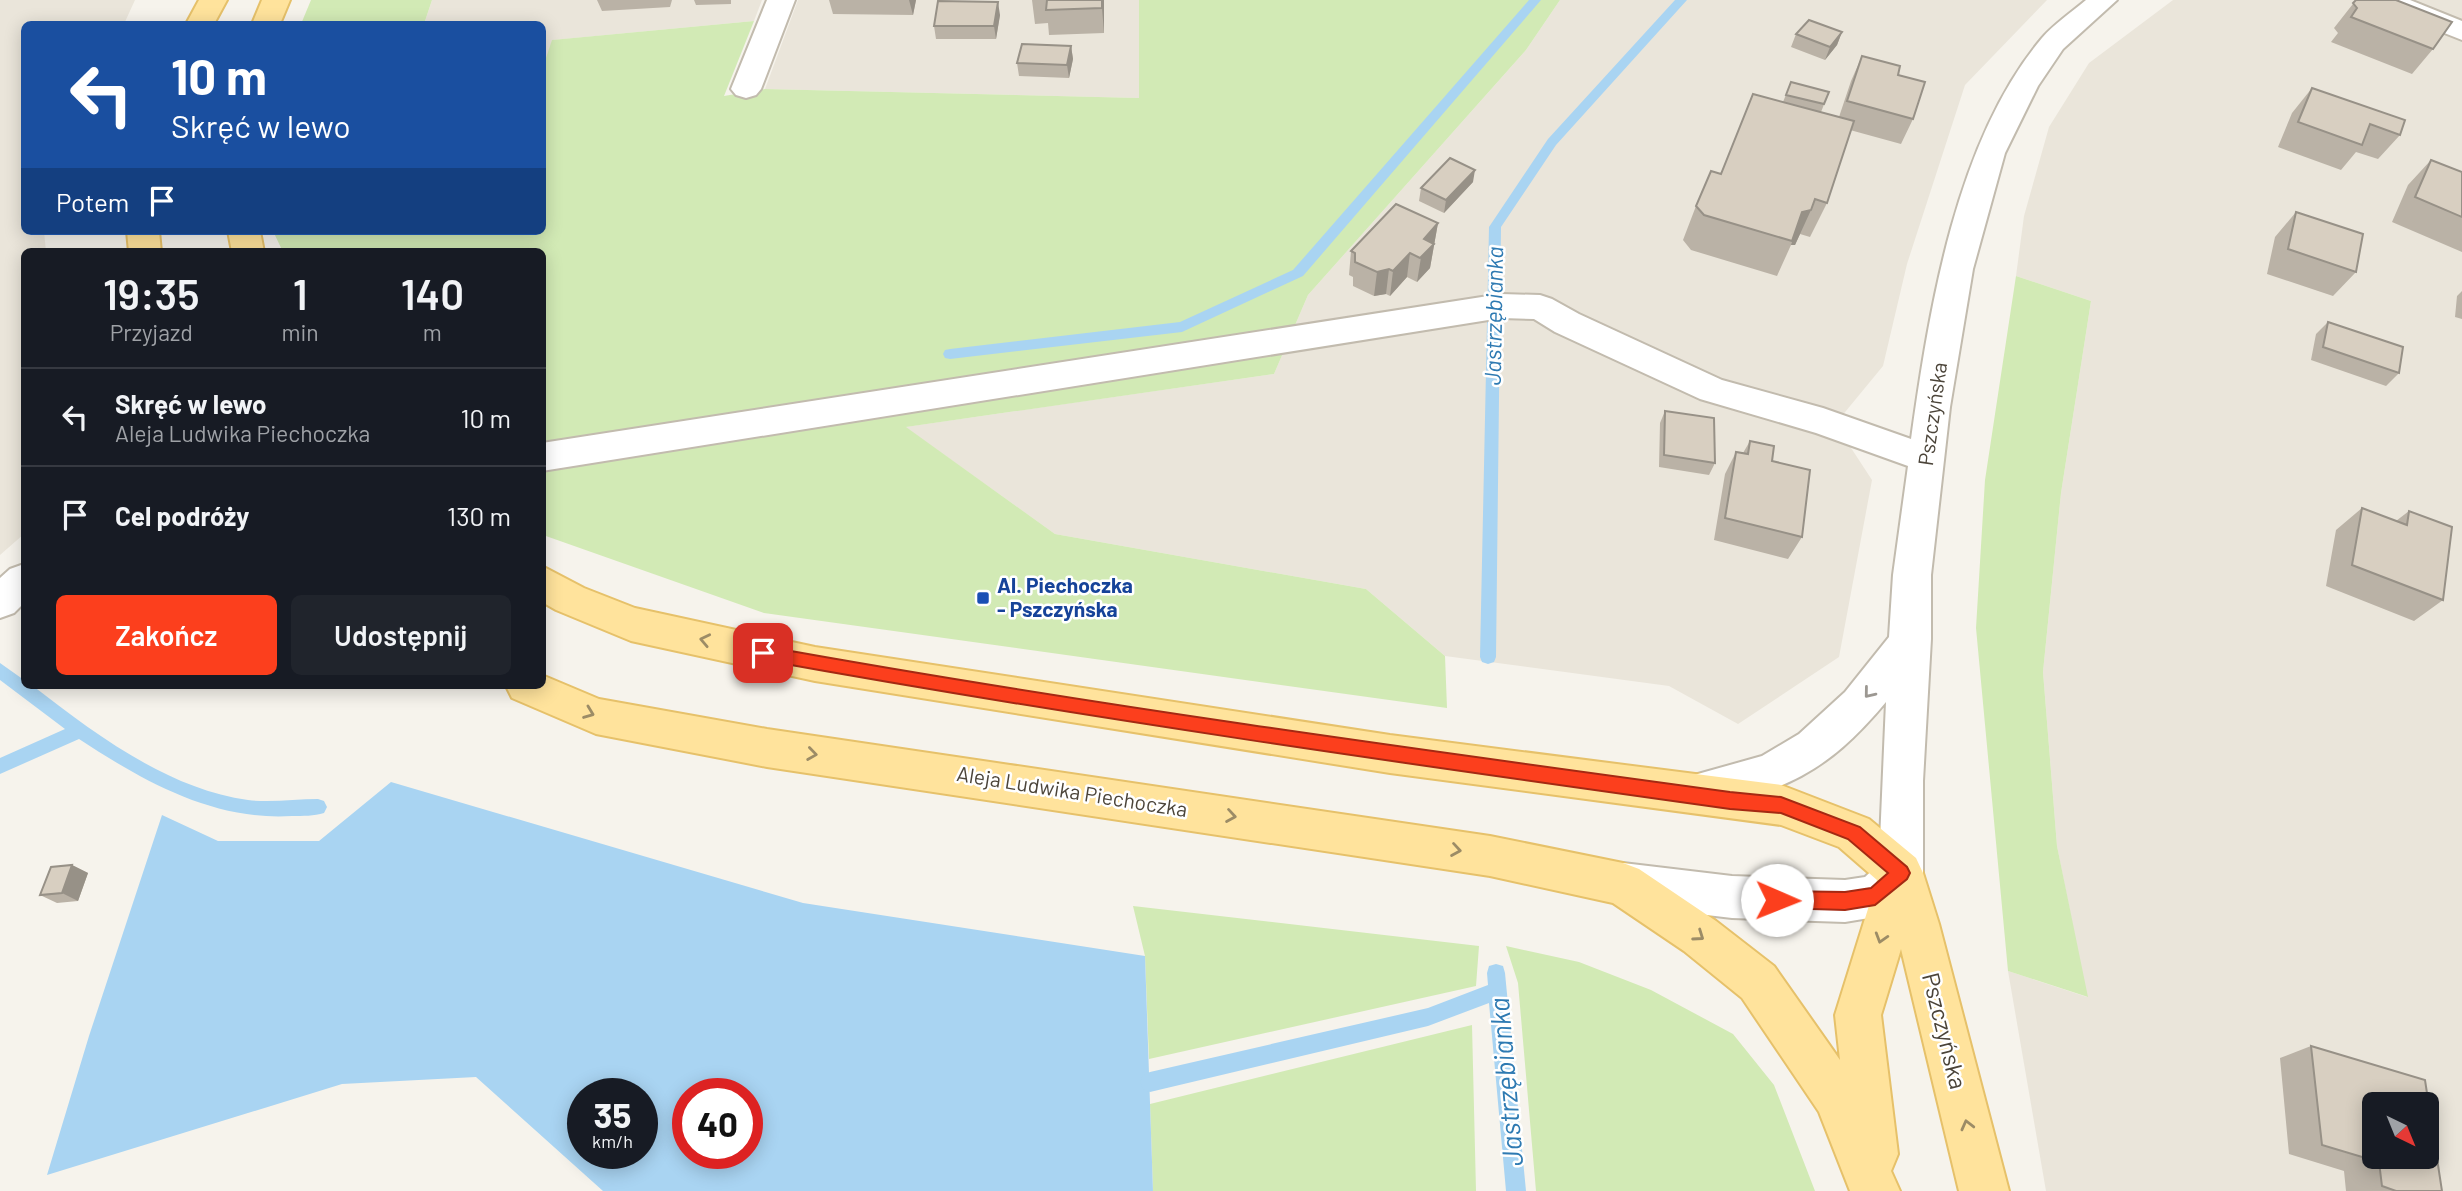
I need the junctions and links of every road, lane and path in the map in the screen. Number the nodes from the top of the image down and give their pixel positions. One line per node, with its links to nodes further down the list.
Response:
1 (213, 0): 6 (main road)
2 (276, 0): 7 (main road)
3 (781, 0): 9 (street)
4 (2103, 0): 11 (street, Pszczyńska)
5 (2386, 0): 8 (street)
6 (202, 21)
7 (267, 21)
8 (2462, 31)
9 (746, 89)
10 (546, 456): 11 (street)
11 (1926, 458): 15 (street, Pszczyńska)
12 (21, 583): 14 (street)
13 (546, 584): 17 (main road, one-way to 13)
14 (0, 602)
15 (1911, 639): 17 (street, one-way to 17); 18 (street, Pszczyńska)
16 (533, 689): 19 (main road, Aleja Ludwika Piechoczka, one-way to 19)
17 (1692, 794): 18 (main road)
18 (1901, 873): 19 (street, Aleja Ludwika Piechoczka); 20 (main road, Pszczyńska, one-way to 20); 21 (main road, Pszczyńska, one-way to 18)
19 (1623, 884): 20 (main road, Aleja Ludwika Piechoczka, one-way to 20)
20 (1877, 1191)
21 (1984, 1191)

